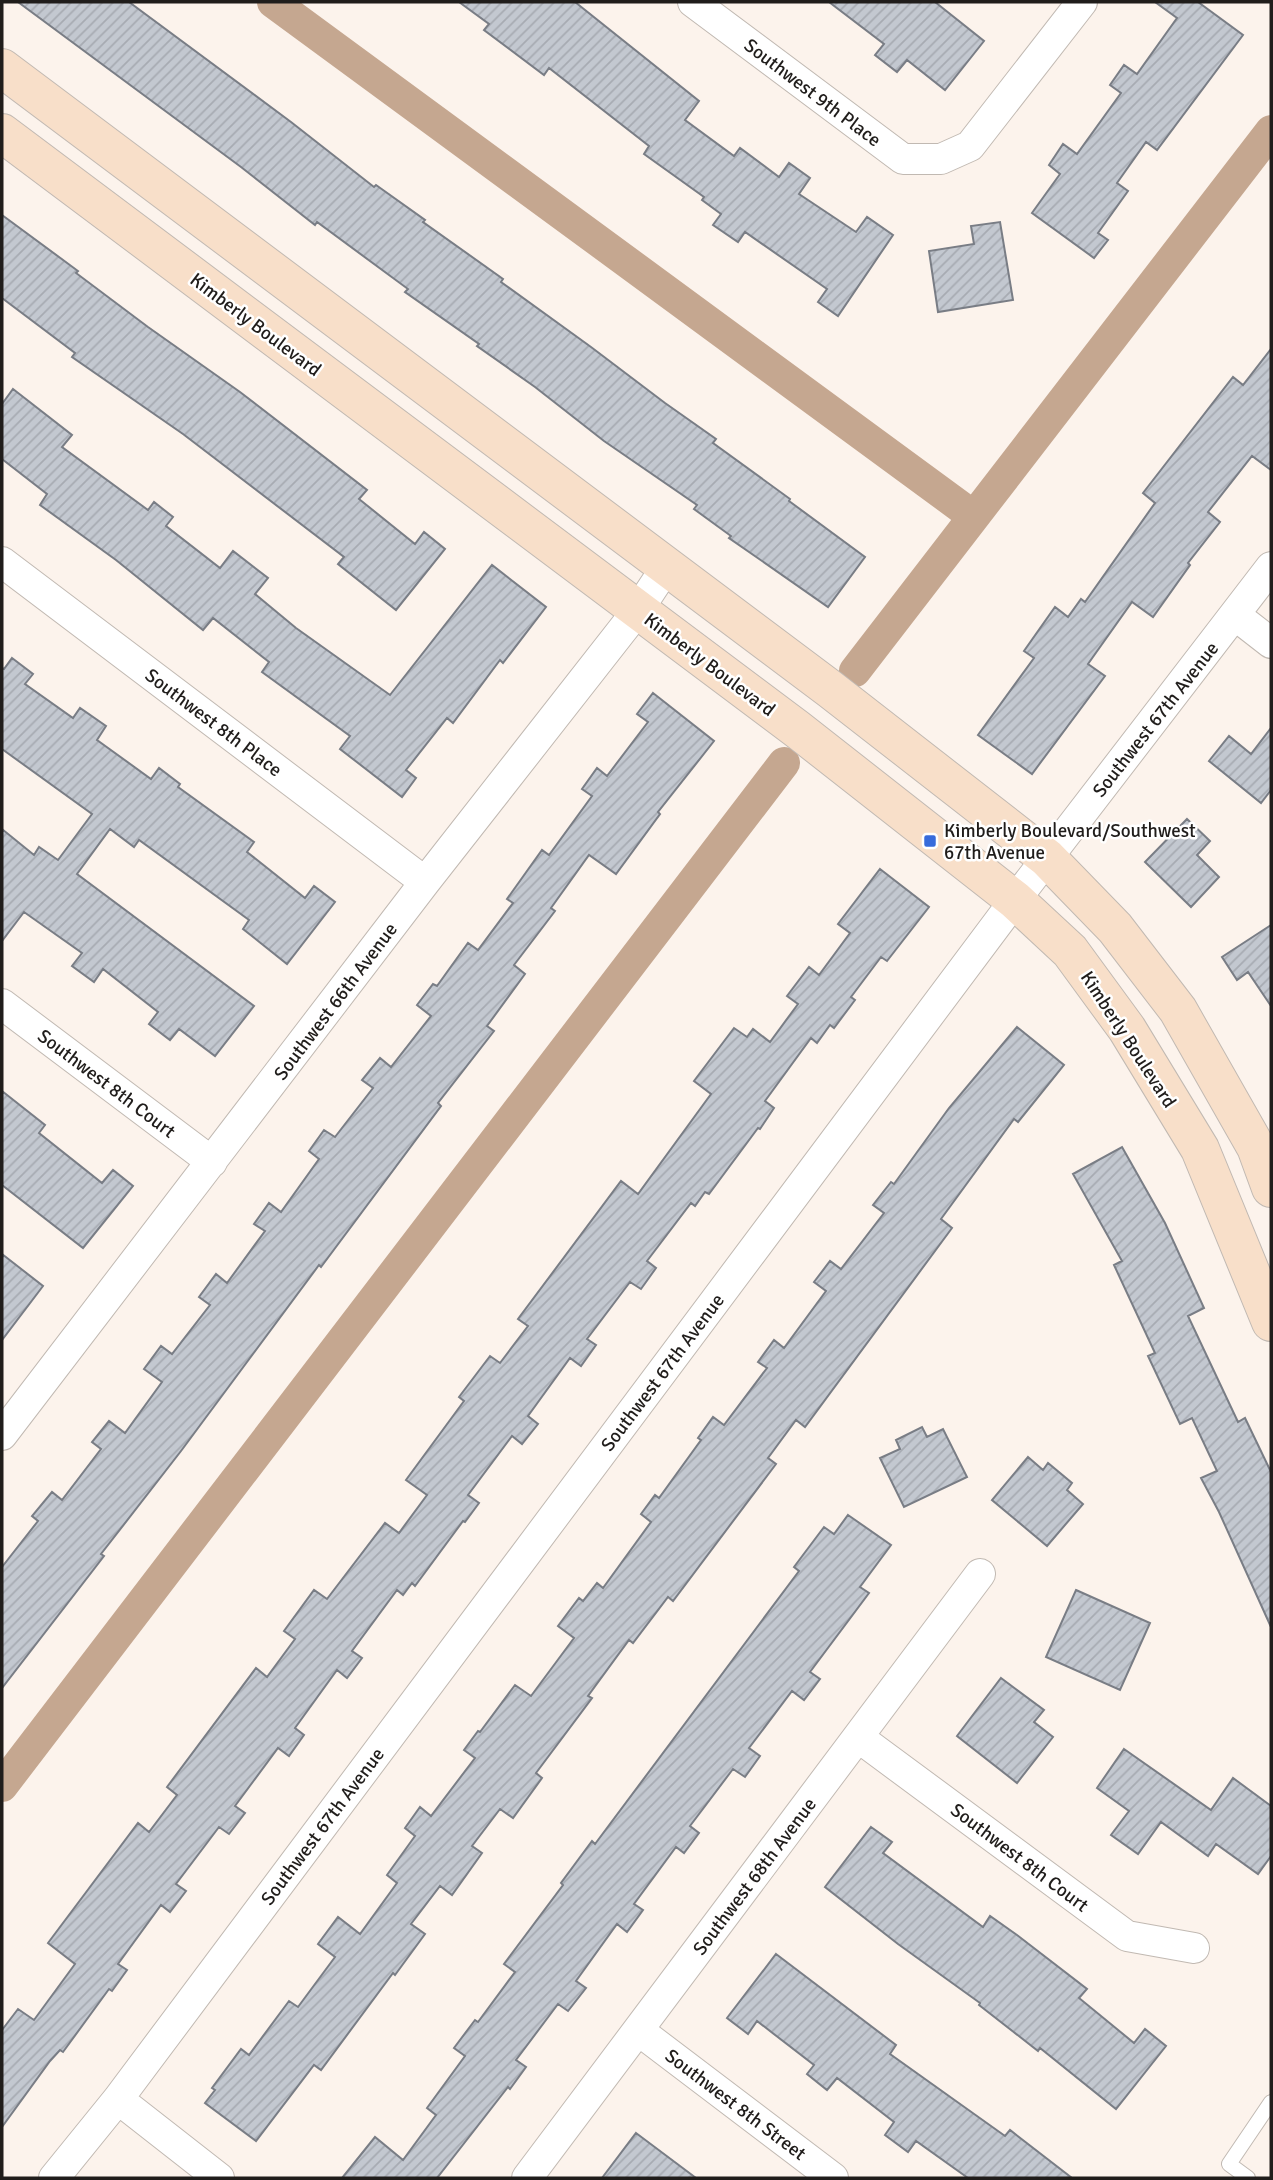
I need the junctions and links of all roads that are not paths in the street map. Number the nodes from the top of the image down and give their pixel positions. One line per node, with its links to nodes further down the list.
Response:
1 (693, 2): 2 (street, Southwest 9th Place)
2 (1082, 2)
3 (2, 68): 4 (street)
4 (76, 124): 6 (street); 8 (street)
5 (2, 133): 6 (street, Kimberly Boulevard)
6 (44, 166): 10 (street, Kimberly Boulevard)
7 (2, 562): 14 (street, Southwest 8th Place)
8 (667, 566): 10 (street, Southwest 66th Avenue); 13 (street)
9 (1271, 567): 11 (street, Southwest 67th Avenue)
10 (638, 610): 14 (street, Southwest 66th Avenue); 15 (street, Kimberly Boulevard)
11 (1235, 615): 12 (street); 13 (street, Southwest 67th Avenue)
12 (1271, 643)
13 (1047, 858): 15 (street, Southwest 67th Avenue); 18 (street)
14 (425, 882): 17 (street, Southwest 66th Avenue)
15 (1015, 900): 19 (street, Kimberly Boulevard); 25 (street, Southwest 67th Avenue)
16 (2, 1004): 17 (street, Southwest 8th Court)
17 (212, 1163): 20 (street, Southwest 66th Avenue)
18 (1271, 1188)
19 (1271, 1322)
20 (2, 1435)
21 (980, 1574): 22 (street, Southwest 68th Avenue)
22 (858, 1737): 23 (street, Southwest 8th Court); 24 (street, Southwest 68th Avenue)
23 (1194, 1948)
24 (638, 2030): 29 (street, Southwest 68th Avenue); 30 (street, Southwest 8th Street)
25 (118, 2099): 27 (street, Southwest 67th Avenue); 28 (street)
26 (1271, 2102): 31 (lane)
27 (54, 2178)
28 (219, 2178)
29 (527, 2178)
30 (833, 2178)
31 (1248, 2178)

